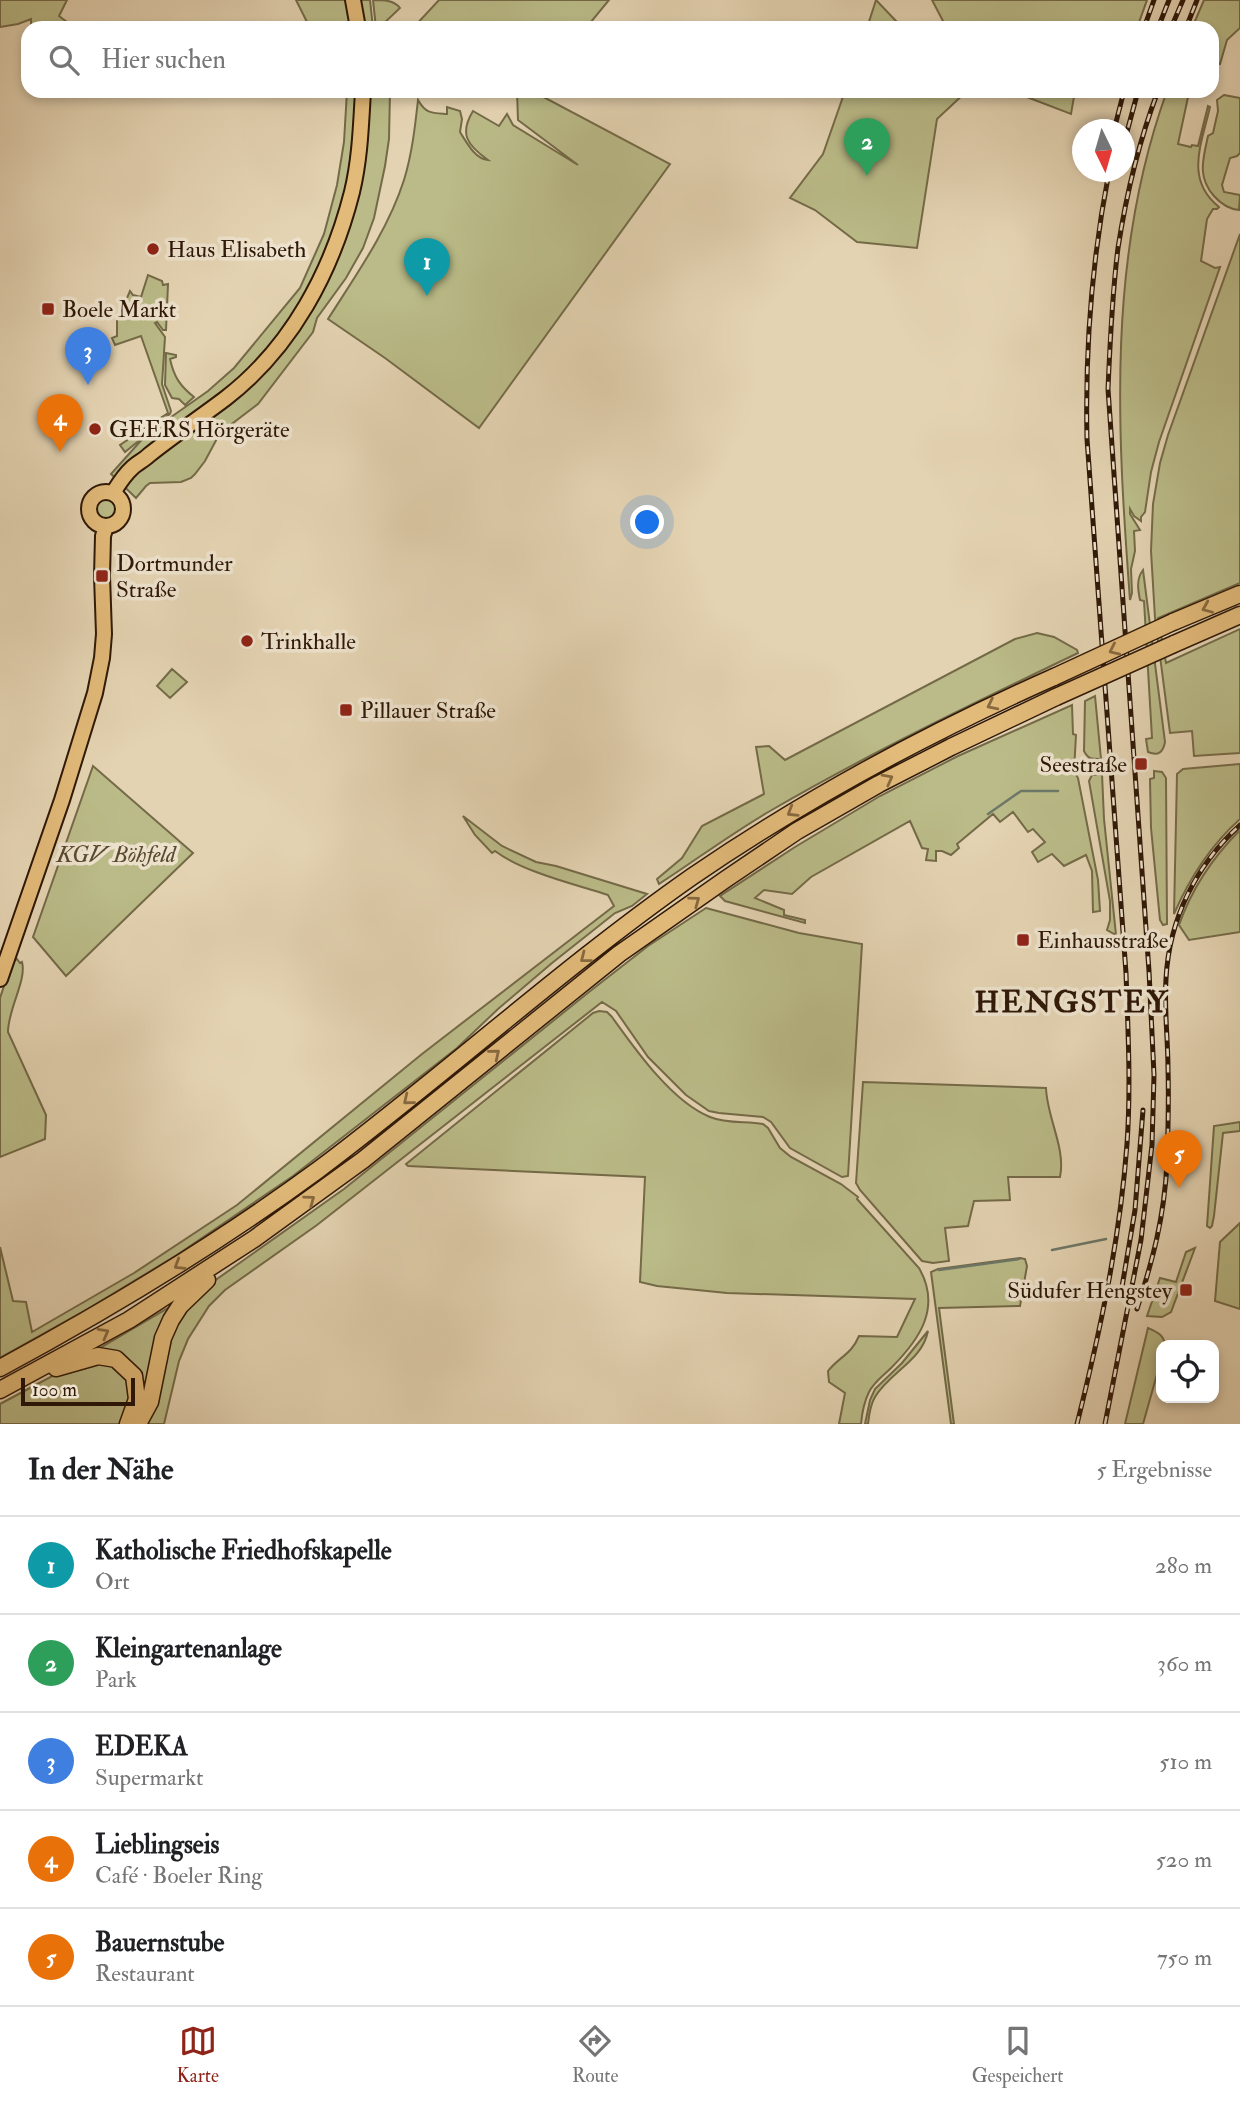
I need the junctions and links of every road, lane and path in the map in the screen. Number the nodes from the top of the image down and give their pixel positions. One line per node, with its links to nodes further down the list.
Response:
1 (354, 0): 2 (main road)
2 (357, 21)
3 (363, 98): 4 (main road)
4 (116, 496): 5 (main road); 5 (main road)
5 (102, 524): 8 (main road)
6 (1240, 594): 10 (highway, one-way to 10, bridge)
7 (1240, 615): 9 (highway, one-way to 7, bridge)
8 (0, 979)
9 (254, 1239): 11 (highway, one-way to 9); 14 (highway)
10 (0, 1368)
11 (23, 1379): 12 (highway); 13 (highway)
12 (0, 1390)
13 (128, 1424)
14 (138, 1424)

